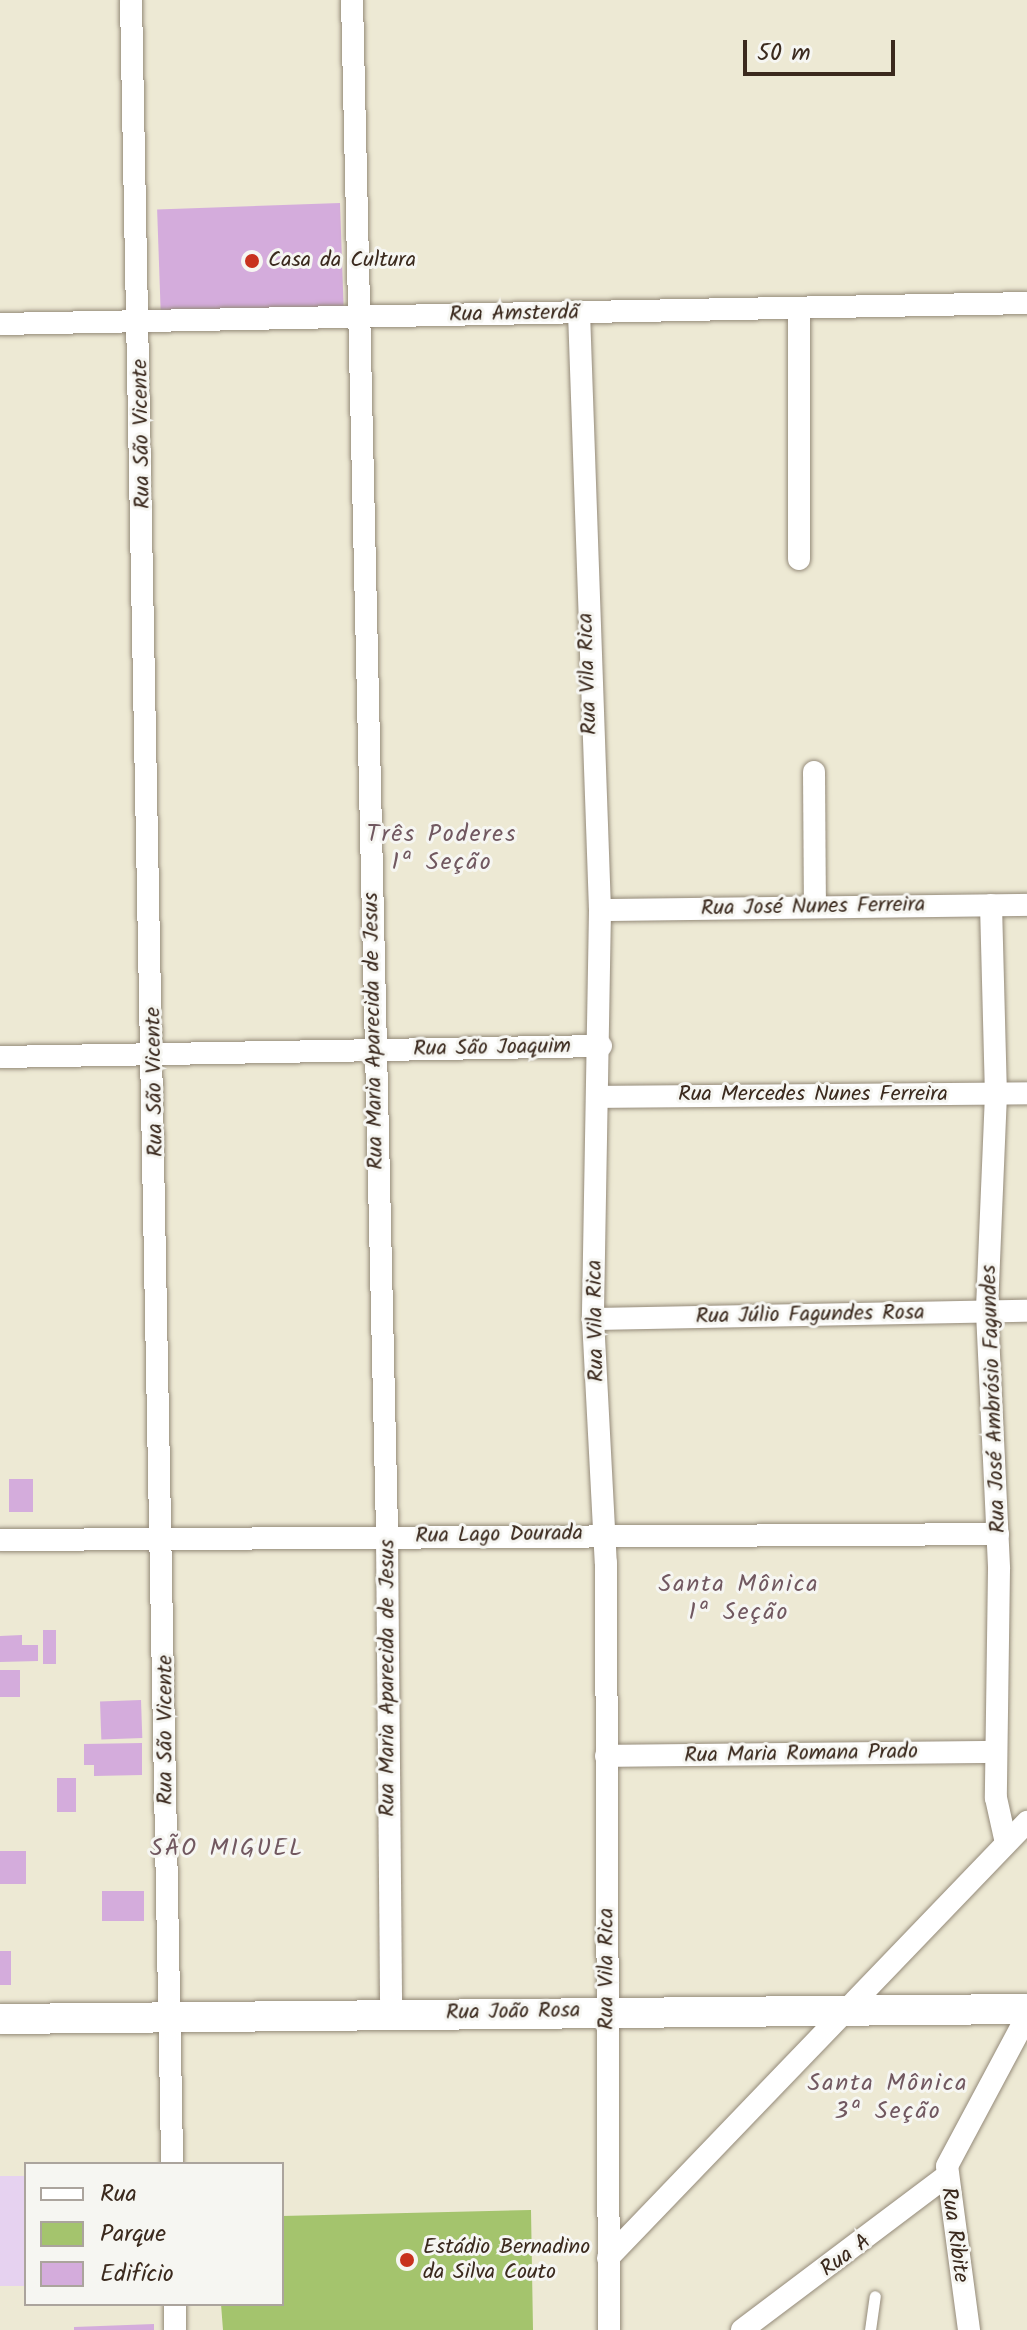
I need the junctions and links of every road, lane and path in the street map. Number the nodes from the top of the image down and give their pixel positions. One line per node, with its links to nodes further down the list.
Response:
1 (131, 0): 7 (street, Rua São Vicente)
2 (352, 0): 6 (street, Rua Maria Aparecida de Jesus)
3 (1027, 303): 4 (street, Rua Amsterdã)
4 (799, 308): 5 (street, Rua Amsterdã); 9 (street)
5 (579, 312): 6 (street, Rua Amsterdã); 14 (street, Rua Vila Rica)
6 (359, 317): 7 (street, Rua Amsterdã); 16 (street, Rua Maria Aparecida de Jesus)
7 (140, 321): 8 (street, Rua Amsterdã); 17 (street, Rua São Vicente)
8 (0, 324)
9 (799, 559)
10 (814, 772): 13 (street)
11 (991, 905): 12 (street, Rua José Nunes Ferreira); 13 (street, Rua José Nunes Ferreira); 20 (street, Rua José Ambrósio Fagundes)
12 (1027, 905)
13 (815, 907): 14 (street, Rua José Nunes Ferreira)
14 (600, 910): 15 (street, Rua Vila Rica)
15 (601, 1046): 16 (street, Rua São Joaquim); 21 (street, Rua Vila Rica)
16 (375, 1051): 17 (street, Rua São Joaquim); 27 (street, Rua Maria Aparecida de Jesus)
17 (155, 1055): 18 (street, Rua São Joaquim); 28 (street, Rua São Vicente)
18 (0, 1057)
19 (1027, 1093): 20 (street, Rua Mercedes Nunes Ferreira)
20 (996, 1094): 21 (street, Rua Mercedes Nunes Ferreira); 23 (street, Rua José Ambrósio Fagundes)
21 (599, 1097): 24 (street, Rua Vila Rica)
22 (1027, 1311): 23 (street, Rua Júlio Fagundes Rosa)
23 (987, 1312): 24 (street, Rua Júlio Fagundes Rosa); 26 (street, Rua José Ambrósio Fagundes)
24 (593, 1319): 25 (street, Rua Vila Rica)
25 (605, 1534): 26 (street, Rua Lago Dourada); 27 (street, Rua Lago Dourada); 31 (street, Rua Vila Rica)
26 (998, 1534): 30 (street, Rua José Ambrósio Fagundes)
27 (387, 1536): 28 (street, Rua Lago Dourada); 37 (street, Rua Maria Aparecida de Jesus)
28 (165, 1539): 29 (street, Rua Lago Dourada); 39 (street, Rua São Vicente)
29 (0, 1540)
30 (995, 1752): 31 (street, Rua Maria Romana Prado); 33 (street, Rua José Ambrósio Fagundes)
31 (606, 1756): 35 (street, Rua Vila Rica)
32 (1027, 1822): 33 (street)
33 (1006, 1843): 36 (street)
34 (1027, 2009): 36 (main road, Rua João Rosa)
35 (607, 2011): 36 (main road, Rua João Rosa); 37 (main road, Rua João Rosa); 43 (street, Rua Vila Rica)
36 (845, 2011): 43 (street)
37 (391, 2013): 39 (main road, Rua João Rosa)
38 (1027, 2016): 42 (street, Rua Ribite)
39 (168, 2018): 40 (main road, Rua João Rosa); 41 (street, Rua São Vicente)
40 (0, 2019)
41 (172, 2162)
42 (946, 2176): 48 (street, Rua A); 50 (street, Rua Ribite)
43 (608, 2258): 47 (street, Rua Vila Rica)
44 (875, 2296): 49 (lane)
45 (175, 2306): 46 (street)
46 (175, 2330)
47 (609, 2330)
48 (742, 2330)
49 (870, 2330)
50 (969, 2330)

